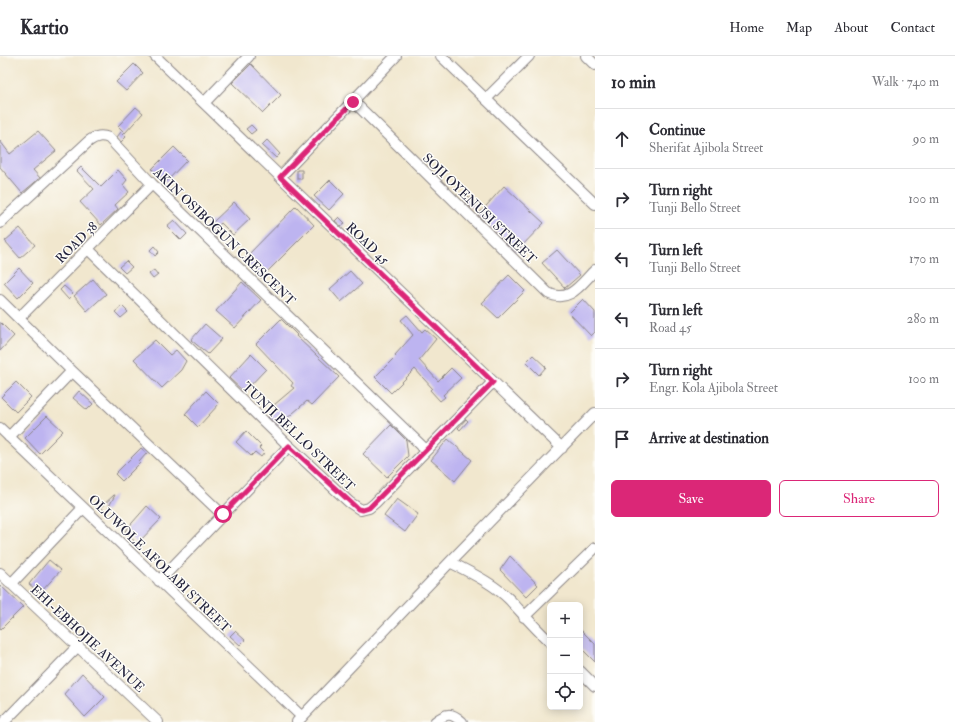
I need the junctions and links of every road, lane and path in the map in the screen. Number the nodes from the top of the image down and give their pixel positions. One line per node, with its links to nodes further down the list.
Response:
1 (155, 56): 10 (street, ROAD 45)
2 (249, 56): 10 (street)
3 (396, 56): 9 (street)
4 (441, 56): 8 (street)
5 (529, 56): 8 (street)
6 (586, 56): 7 (street)
7 (595, 65)
8 (486, 99): 13 (street)
9 (353, 102): 11 (street); 16 (street, SOJI OYENUSI STREET)
10 (204, 103): 11 (street, ROAD 45)
11 (280, 177): 20 (street, ROAD 45)
12 (152, 184): 14 (street, AKIN OSIBOGUN CRESCENT); 15 (street, ROAD 38); 27 (street, AKIN OSIBOGUN CRESCENT)
13 (595, 204)
14 (0, 223)
15 (88, 249): 18 (street, ROAD 38); 25 (street, TUNJI BELLO STREET)
16 (595, 270)
17 (0, 300): 18 (street)
18 (19, 318): 19 (street)
19 (72, 371): 24 (street); 29 (street)
20 (493, 382): 26 (street, ROAD 45); 27 (street, TUNJI BELLO STREET)
21 (595, 413): 22 (street)
22 (591, 425): 26 (street)
23 (0, 428): 24 (street, OLUWOLE AFOLABI STREET)
24 (9, 437): 28 (street, OLUWOLE AFOLABI STREET)
25 (289, 446): 27 (street, TUNJI BELLO STREET); 29 (street)
26 (562, 448): 31 (street)
27 (426, 450)
28 (83, 508): 33 (street, OLUWOLE AFOLABI STREET); 34 (street)
29 (223, 514): 33 (street)
30 (595, 548): 35 (street)
31 (450, 562): 35 (street); 40 (street)
32 (0, 573): 34 (street, EHI-EBHOJIE AVENUE)
33 (159, 581): 40 (street, OLUWOLE AFOLABI STREET)
34 (12, 584): 37 (street, EHI-EBHOJIE AVENUE)
35 (524, 617): 36 (street)
36 (547, 639)
37 (78, 646): 41 (street); 42 (street, EHI-EBHOJIE AVENUE)
38 (583, 674): 39 (street)
39 (595, 686)
40 (300, 720)
41 (4, 722)
42 (158, 722)
43 (435, 722): 44 (street)
44 (462, 722)

